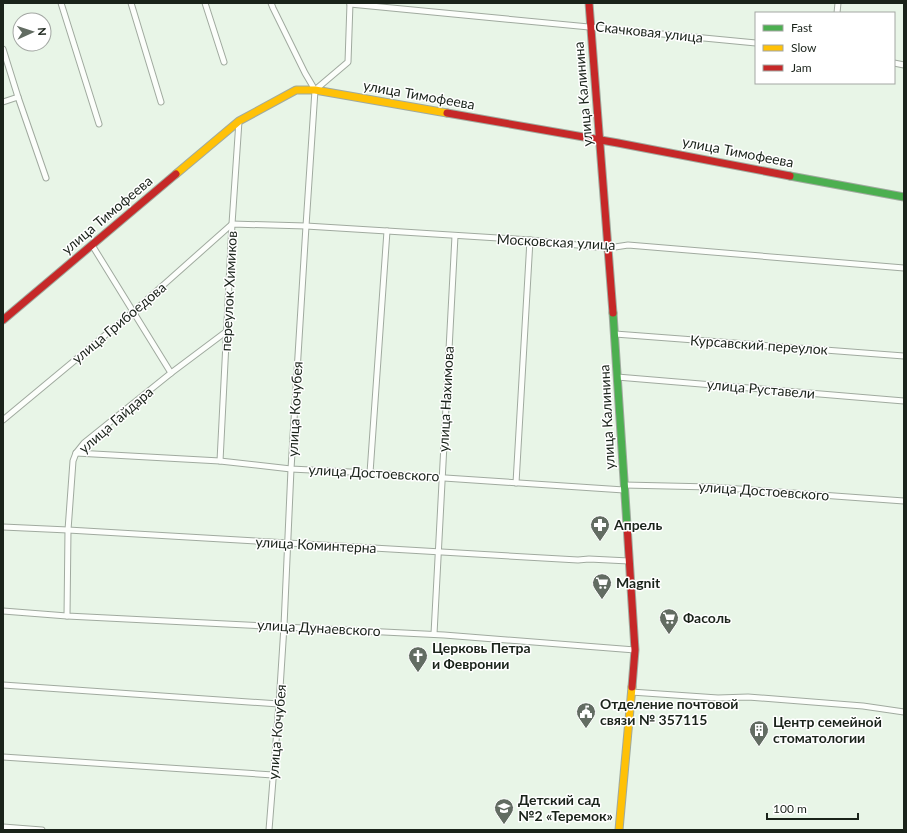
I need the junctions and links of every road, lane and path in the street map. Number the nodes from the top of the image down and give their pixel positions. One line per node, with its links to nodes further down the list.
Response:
1 (61, 3): 16 (street)
2 (131, 3): 14 (street)
3 (205, 3): 10 (street)
4 (272, 3): 11 (street)
5 (589, 3): 7 (street, улица Калинина)
6 (350, 4): 7 (street, Скачковая улица); 11 (street)
7 (590, 26): 8 (street, Скачковая улица); 17 (street, улица Калинина)
8 (755, 43)
9 (3, 49): 12 (street)
10 (224, 62)
11 (315, 90): 15 (street, улица Тимофеева); 17 (street, улица Тимофеева); 21 (street, улица Кочубея)
12 (18, 97): 13 (street); 18 (street)
13 (3, 102)
14 (161, 102)
15 (239, 121): 20 (street, переулок Химиков); 25 (street, улица Тимофеева)
16 (99, 124)
17 (600, 139): 19 (street, улица Тимофеева); 26 (street, улица Калинина)
18 (46, 178)
19 (904, 197)
20 (232, 224): 21 (street, Московская улица); 28 (street, улица Грибоедова); 30 (street, переулок Химиков)
21 (306, 226): 22 (street, Московская улица); 39 (street, улица Кочубея)
22 (387, 231): 23 (street, Московская улица); 40 (street)
23 (455, 236): 24 (street, Московская улица); 41 (street, улица Нахимова)
24 (530, 240): 26 (street, Московская улица); 42 (street)
25 (92, 245): 28 (street); 29 (street, улица Тимофеева)
26 (608, 246): 27 (street, Московская улица); 31 (street, улица Калинина)
27 (904, 268)
28 (133, 312): 33 (street); 36 (street, улица Грибоедова)
29 (3, 320)
30 (227, 331): 33 (street, улица Гайдара); 38 (street, переулок Химиков)
31 (615, 334): 32 (street, Курсавский переулок); 34 (street, улица Калинина)
32 (904, 356)
33 (171, 373): 37 (street, улица Гайдара)
34 (617, 377): 35 (street, улица Руставели); 43 (street, улица Калинина)
35 (904, 401)
36 (3, 420)
37 (76, 453): 38 (street, улица Достоевского); 46 (street, улица Гайдара)
38 (220, 461): 39 (street, улица Достоевского)
39 (291, 469): 40 (street, улица Достоевского); 47 (street, улица Кочубея)
40 (370, 473): 41 (street, улица Достоевского)
41 (442, 477): 42 (street, улица Достоевского); 48 (street, улица Нахимова)
42 (516, 483): 43 (street, улица Достоевского)
43 (624, 488): 44 (street, улица Достоевского); 49 (street, улица Калинина)
44 (904, 501)
45 (3, 527): 46 (street, улица Коминтерна)
46 (68, 530): 47 (street, улица Коминтерна); 51 (street, улица Гайдара)
47 (288, 544): 48 (street, улица Коминтерна); 52 (street, улица Кочубея)
48 (438, 552): 49 (street, улица Коминтерна); 53 (street, улица Нахимова)
49 (629, 561): 54 (street, улица Калинина)
50 (3, 611): 51 (street, улица Дунаевского)
51 (67, 616): 52 (street, улица Дунаевского)
52 (284, 626): 53 (street, улица Дунаевского); 57 (street, улица Кочубея)
53 (434, 634): 54 (street, улица Дунаевского)
54 (635, 650): 56 (street, улица Калинина)
55 (3, 685): 57 (street)
56 (631, 692): 58 (street); 64 (street, улица Калинина)
57 (279, 704): 60 (street, улица Кочубея)
58 (904, 712)
59 (3, 756): 60 (street)
60 (273, 775): 63 (street, улица Кочубея)
61 (3, 827): 62 (street)
62 (42, 830)
63 (269, 830)
64 (619, 830)

